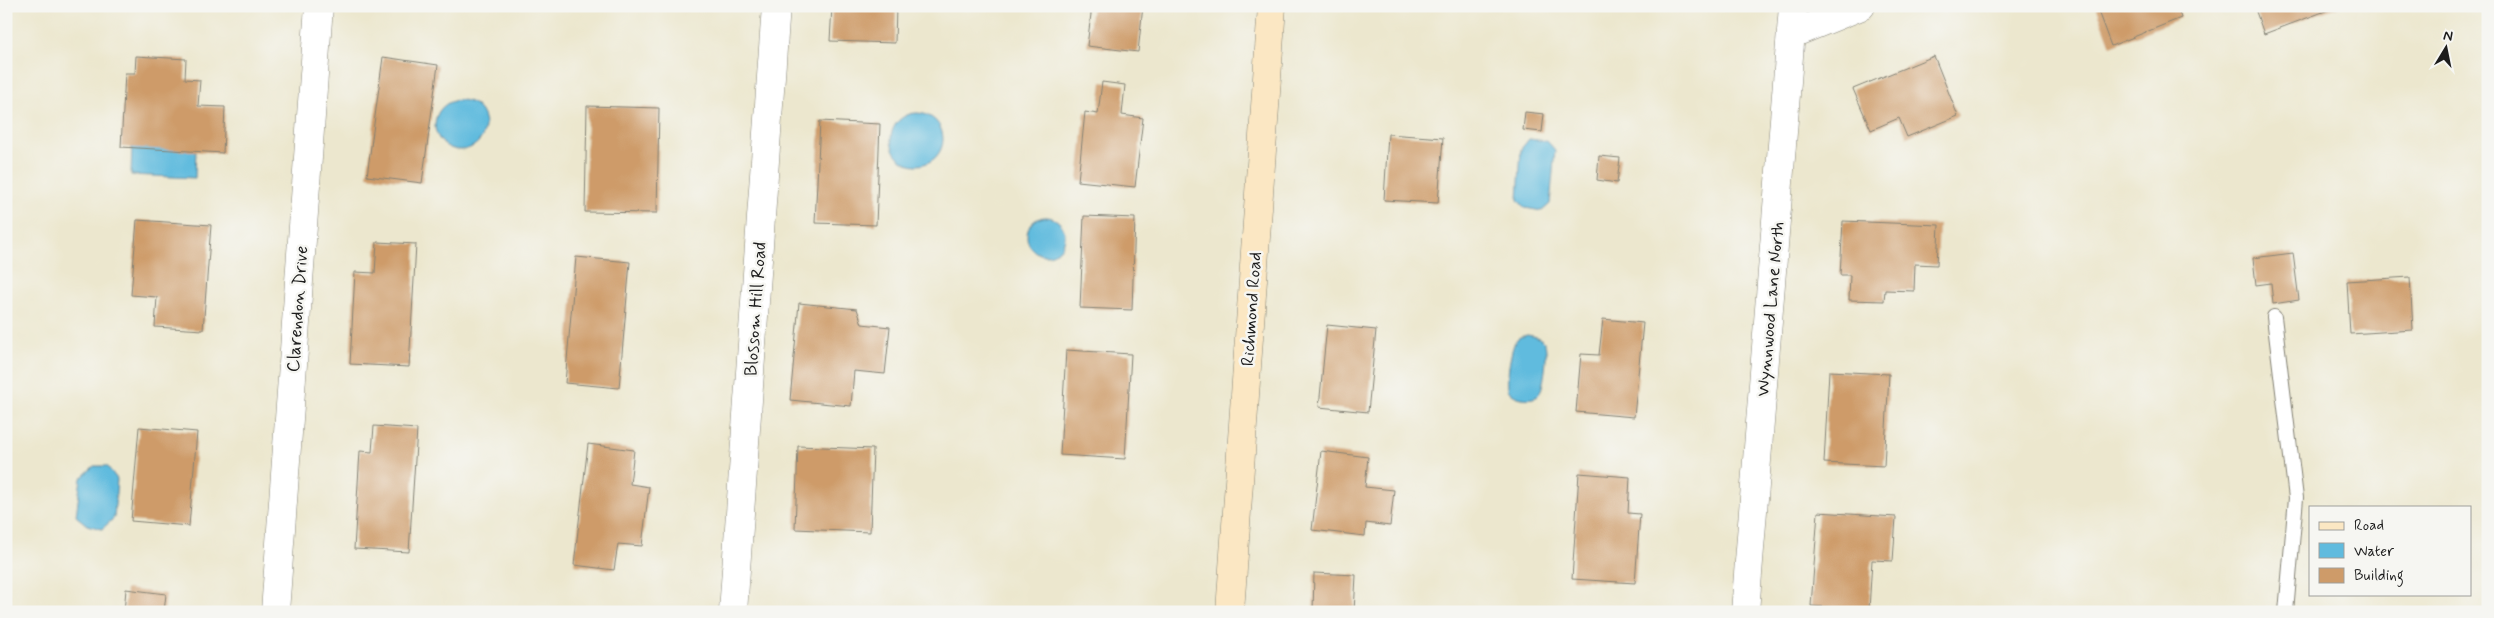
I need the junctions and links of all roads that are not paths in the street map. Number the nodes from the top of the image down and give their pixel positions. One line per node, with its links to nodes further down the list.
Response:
1 (319, 6): 8 (street, Clarendon Drive)
2 (776, 6): 9 (street, Blossom Hill Road)
3 (1272, 6): 10 (street, Richmond Road)
4 (1793, 6): 6 (street, Wynnwood Lane North)
5 (1861, 6): 6 (street)
6 (1792, 34): 11 (street, Wynnwood Lane North)
7 (2274, 317): 12 (lane)
8 (275, 612)
9 (733, 612)
10 (1230, 612)
11 (1745, 612)
12 (2286, 612)

